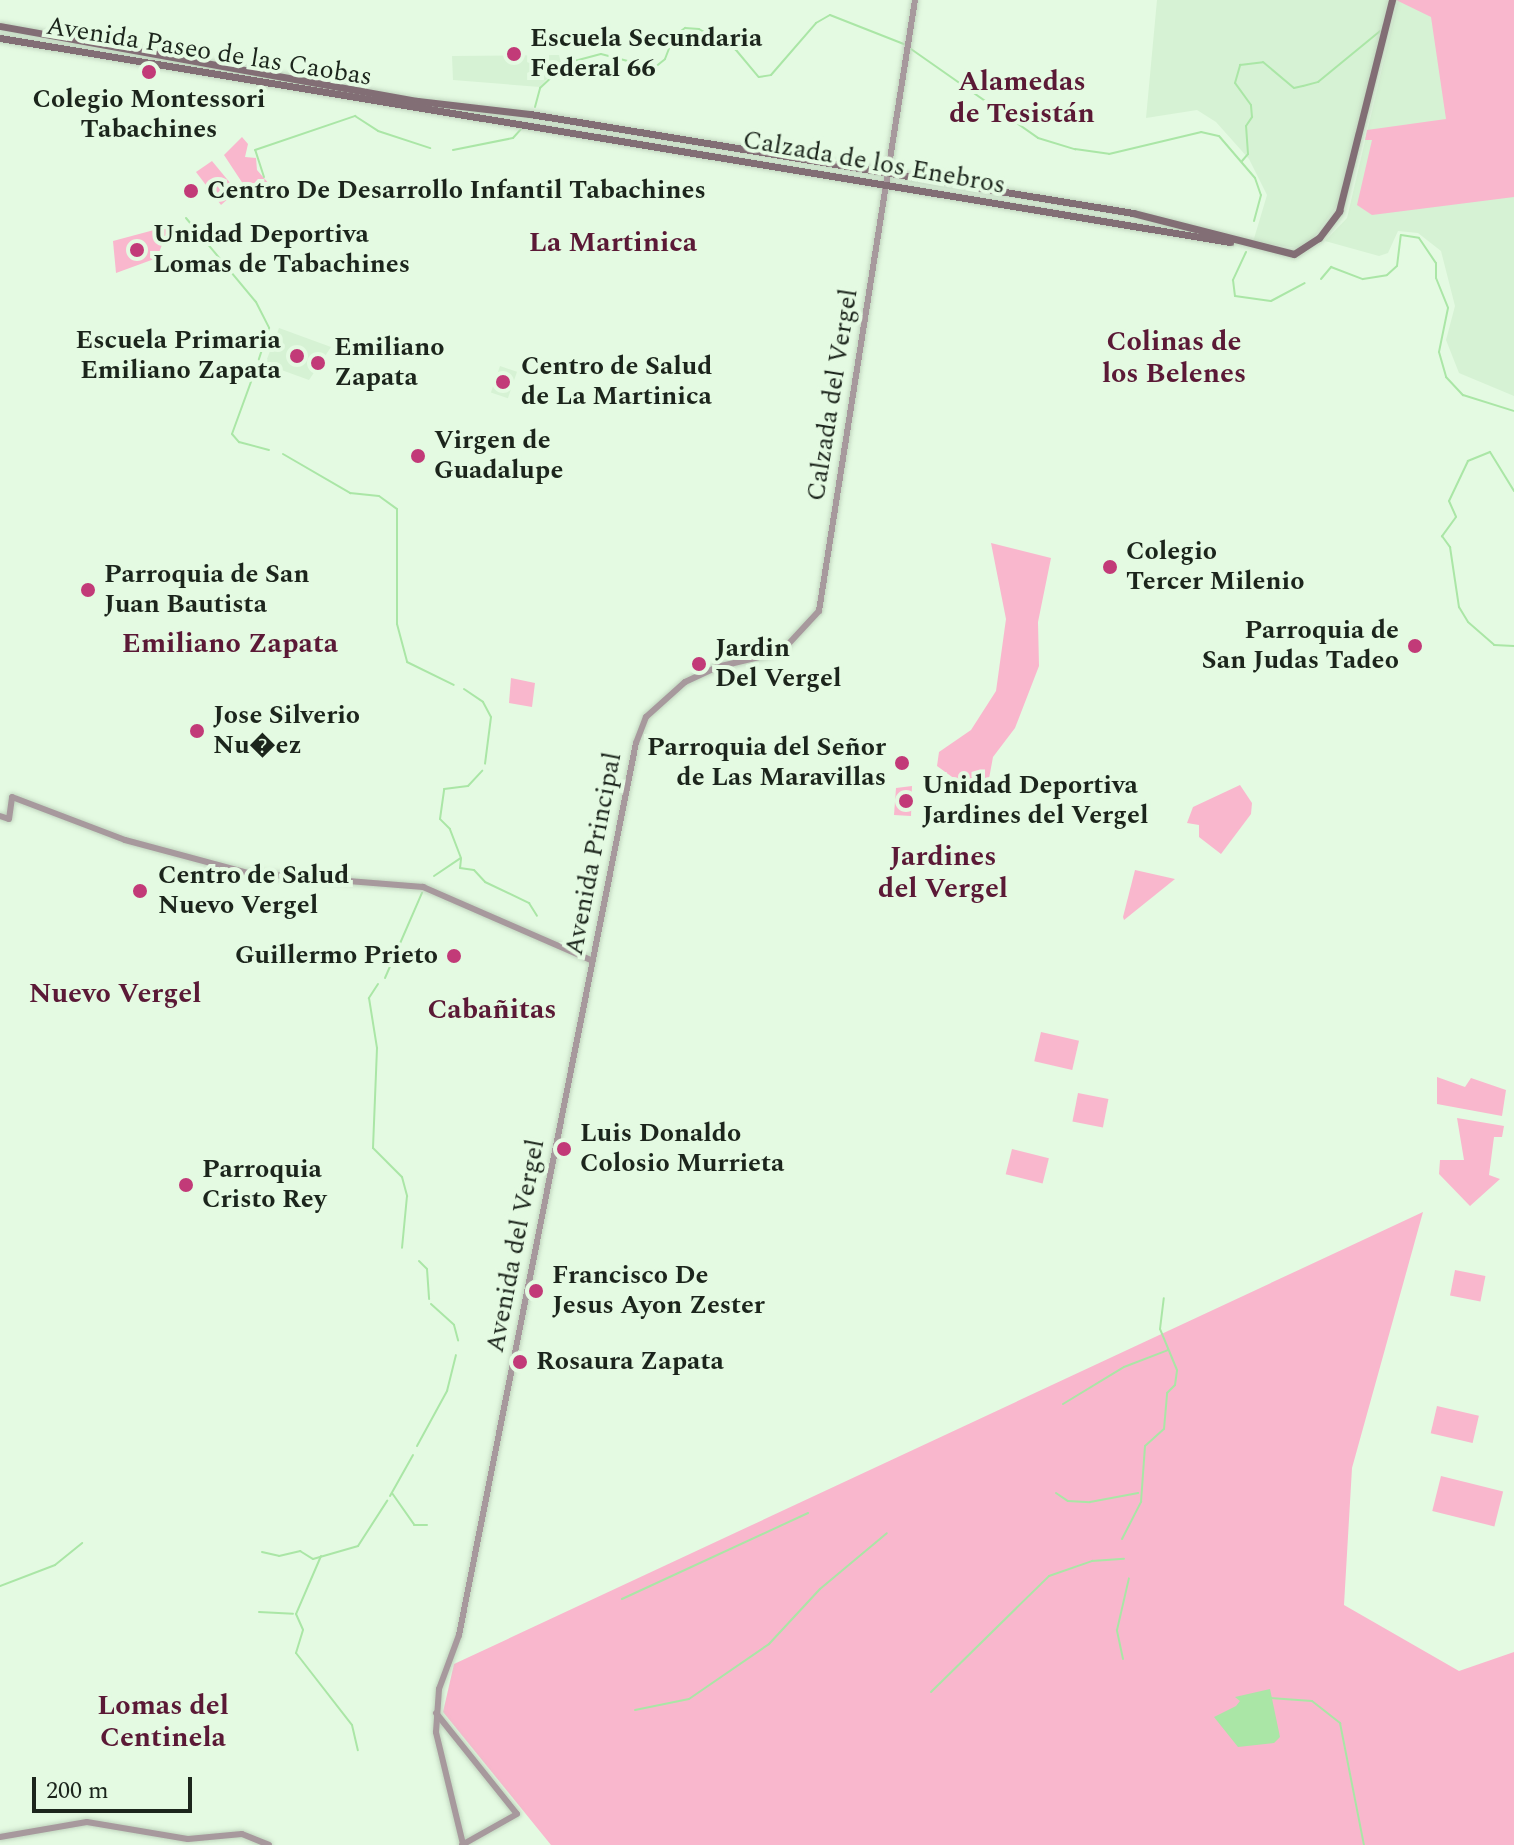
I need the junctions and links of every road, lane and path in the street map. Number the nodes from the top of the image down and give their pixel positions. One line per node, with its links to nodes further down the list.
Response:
1 (915, 0): 6 (street, Calzada del Vergel)
2 (1392, 0): 8 (main road)
3 (0, 26): 5 (main road, Avenida Paseo de las Caobas)
4 (0, 38): 5 (main road, Avenida Paseo de las Caobas)
5 (529, 118): 6 (main road, Calzada de los Enebros); 7 (main road, Calzada de los Enebros)
6 (889, 173): 7 (street, Calzada del Vergel); 8 (main road, Calzada de los Enebros)
7 (887, 186): 8 (main road, Calzada de los Enebros); 9 (street, Calzada del Vergel)
8 (1240, 243)
9 (646, 717): 11 (street, Avenida Principal)
10 (0, 816): 11 (street)
11 (593, 961): 12 (street, Avenida Principal)
12 (585, 1001): 13 (street, Avenida del Vergel)
13 (436, 1713): 16 (street, Avenida del Vergel); 16 (street)
14 (0, 1837): 15 (street)
15 (269, 1845)
16 (463, 1845)

